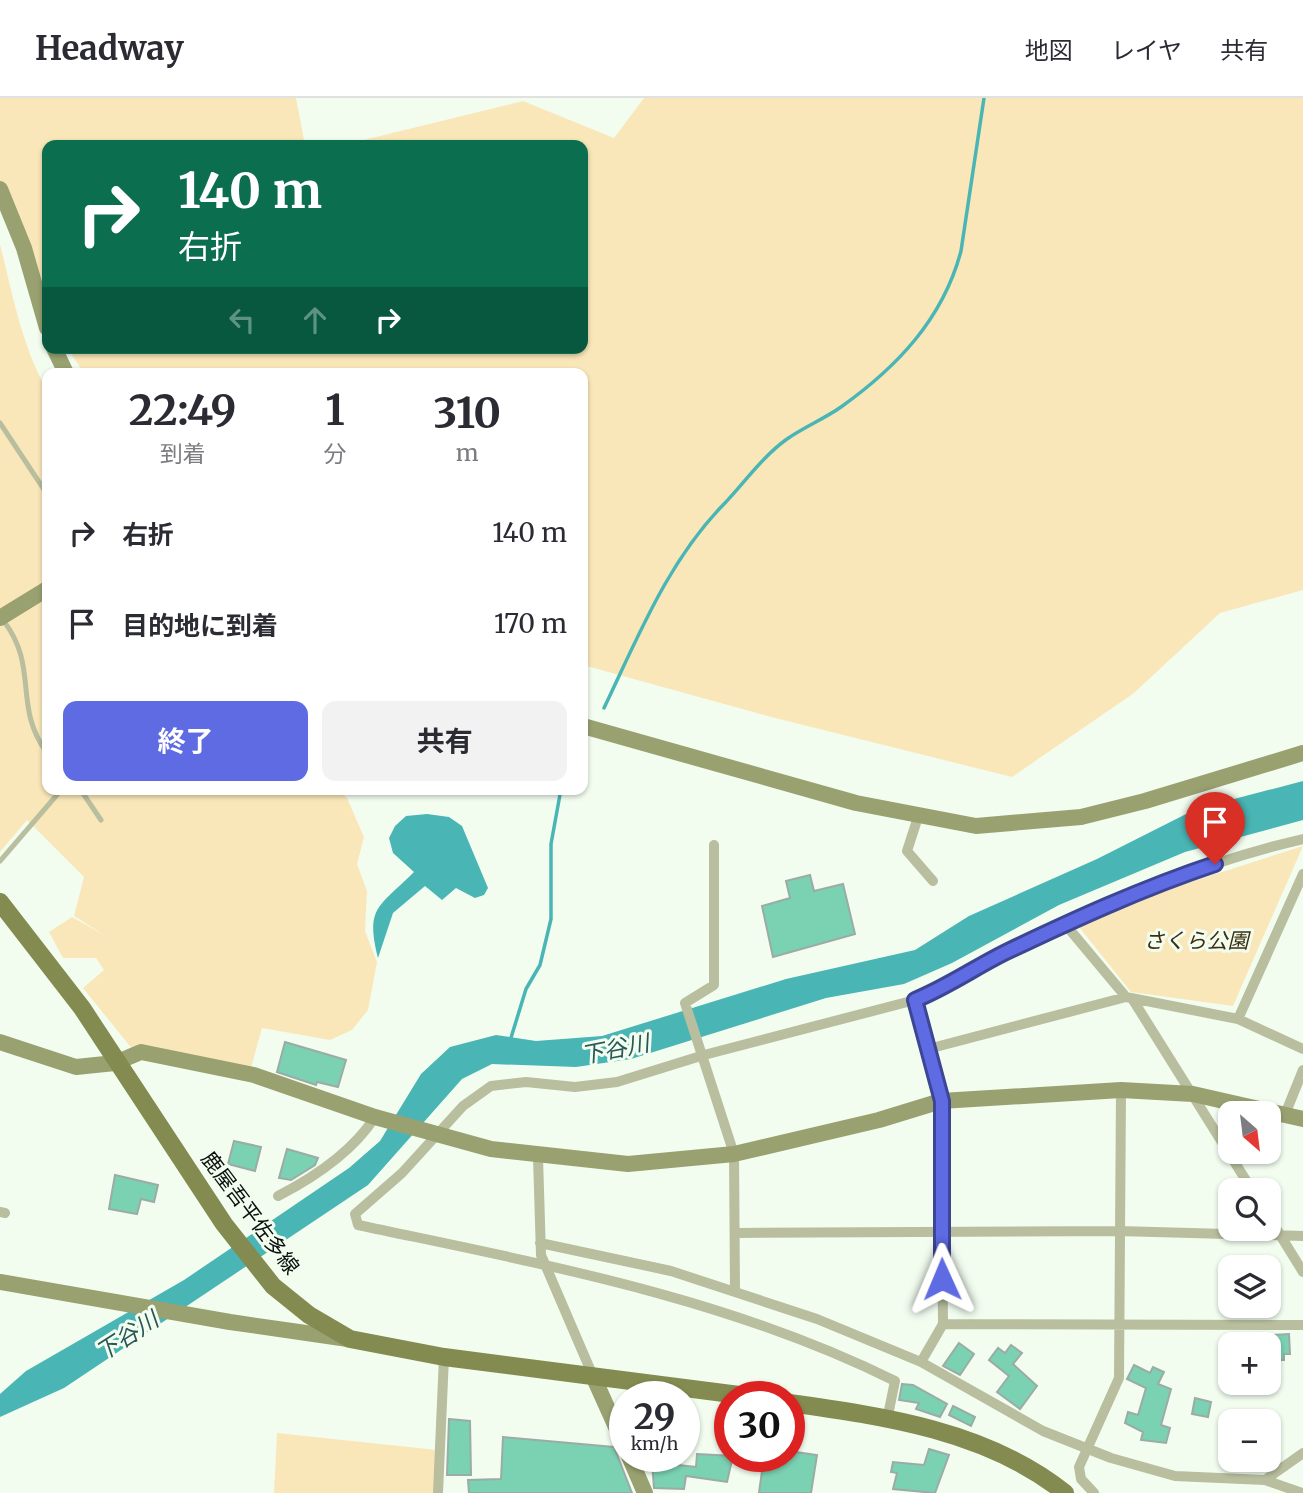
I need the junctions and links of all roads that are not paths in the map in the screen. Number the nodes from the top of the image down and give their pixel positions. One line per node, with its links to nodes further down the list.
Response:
1 (0, 188): 2 (street)
2 (42, 311)
3 (0, 424): 4 (lane)
4 (42, 487)
5 (42, 592): 6 (street)
6 (1, 618): 8 (lane)
7 (588, 727): 12 (street)
8 (42, 745)
9 (1303, 753): 12 (street)
10 (57, 795): 16 (lane)
11 (84, 795): 13 (lane)
12 (918, 817): 18 (street)
13 (101, 820)
14 (1303, 839): 20 (street)
15 (714, 845): 27 (street)
16 (0, 861)
17 (1303, 874): 23 (street)
18 (933, 881)
19 (0, 902): 28 (main road, 鹿屋吾平佐多線)
20 (1065, 924): 21 (street); 22 (street)
21 (1129, 998): 23 (street); 25 (street); 31 (street)
22 (915, 1000): 25 (street); 27 (street)
23 (1238, 1019): 26 (street)
24 (0, 1042): 28 (street)
25 (928, 1049): 32 (street)
26 (1303, 1049)
27 (704, 1055): 36 (street); 37 (street)
28 (115, 1063): 34 (street); 55 (main road, 鹿屋吾平佐多線)
29 (1303, 1070): 33 (street)
30 (1121, 1090): 31 (street); 32 (street); 41 (street)
31 (1194, 1094): 33 (street); 39 (street)
32 (942, 1101): 37 (street); 43 (street)
33 (1286, 1112): 35 (street)
34 (375, 1118): 36 (street); 40 (street)
35 (1303, 1119)
36 (436, 1136): 38 (street); 48 (street)
37 (734, 1154): 38 (street); 42 (street)
38 (538, 1157): 47 (street)
39 (1245, 1178)
40 (278, 1196)
41 (1118, 1231): 43 (street); 44 (street); 54 (street)
42 (734, 1233): 43 (street); 51 (street)
43 (941, 1234): 52 (street)
44 (1218, 1235)
45 (1281, 1237): 46 (street); 49 (street)
46 (1303, 1237)
47 (540, 1243): 48 (street); 51 (street)
48 (544, 1264): 58 (street); 62 (street)
49 (1303, 1272)
50 (0, 1282): 55 (street)
51 (735, 1290): 57 (street)
52 (943, 1325): 54 (street); 57 (street)
53 (1303, 1325): 54 (street)
54 (1121, 1326): 63 (street)
55 (350, 1339): 56 (main road, 鹿屋吾平佐多線)
56 (444, 1357): 58 (main road, 鹿屋吾平佐多線); 67 (street)
57 (921, 1363): 63 (street)
58 (593, 1376): 59 (main road, 鹿屋吾平佐多線); 61 (street)
59 (714, 1392)
60 (805, 1406): 62 (main road)
61 (609, 1412)
62 (887, 1420): 69 (main road)
63 (1085, 1449): 66 (street); 70 (street)
64 (1303, 1453): 66 (street)
65 (636, 1472): 68 (street)
66 (1265, 1480): 71 (street)
67 (438, 1493)
68 (645, 1493)
69 (1065, 1493)
70 (1094, 1493)
71 (1302, 1493)

